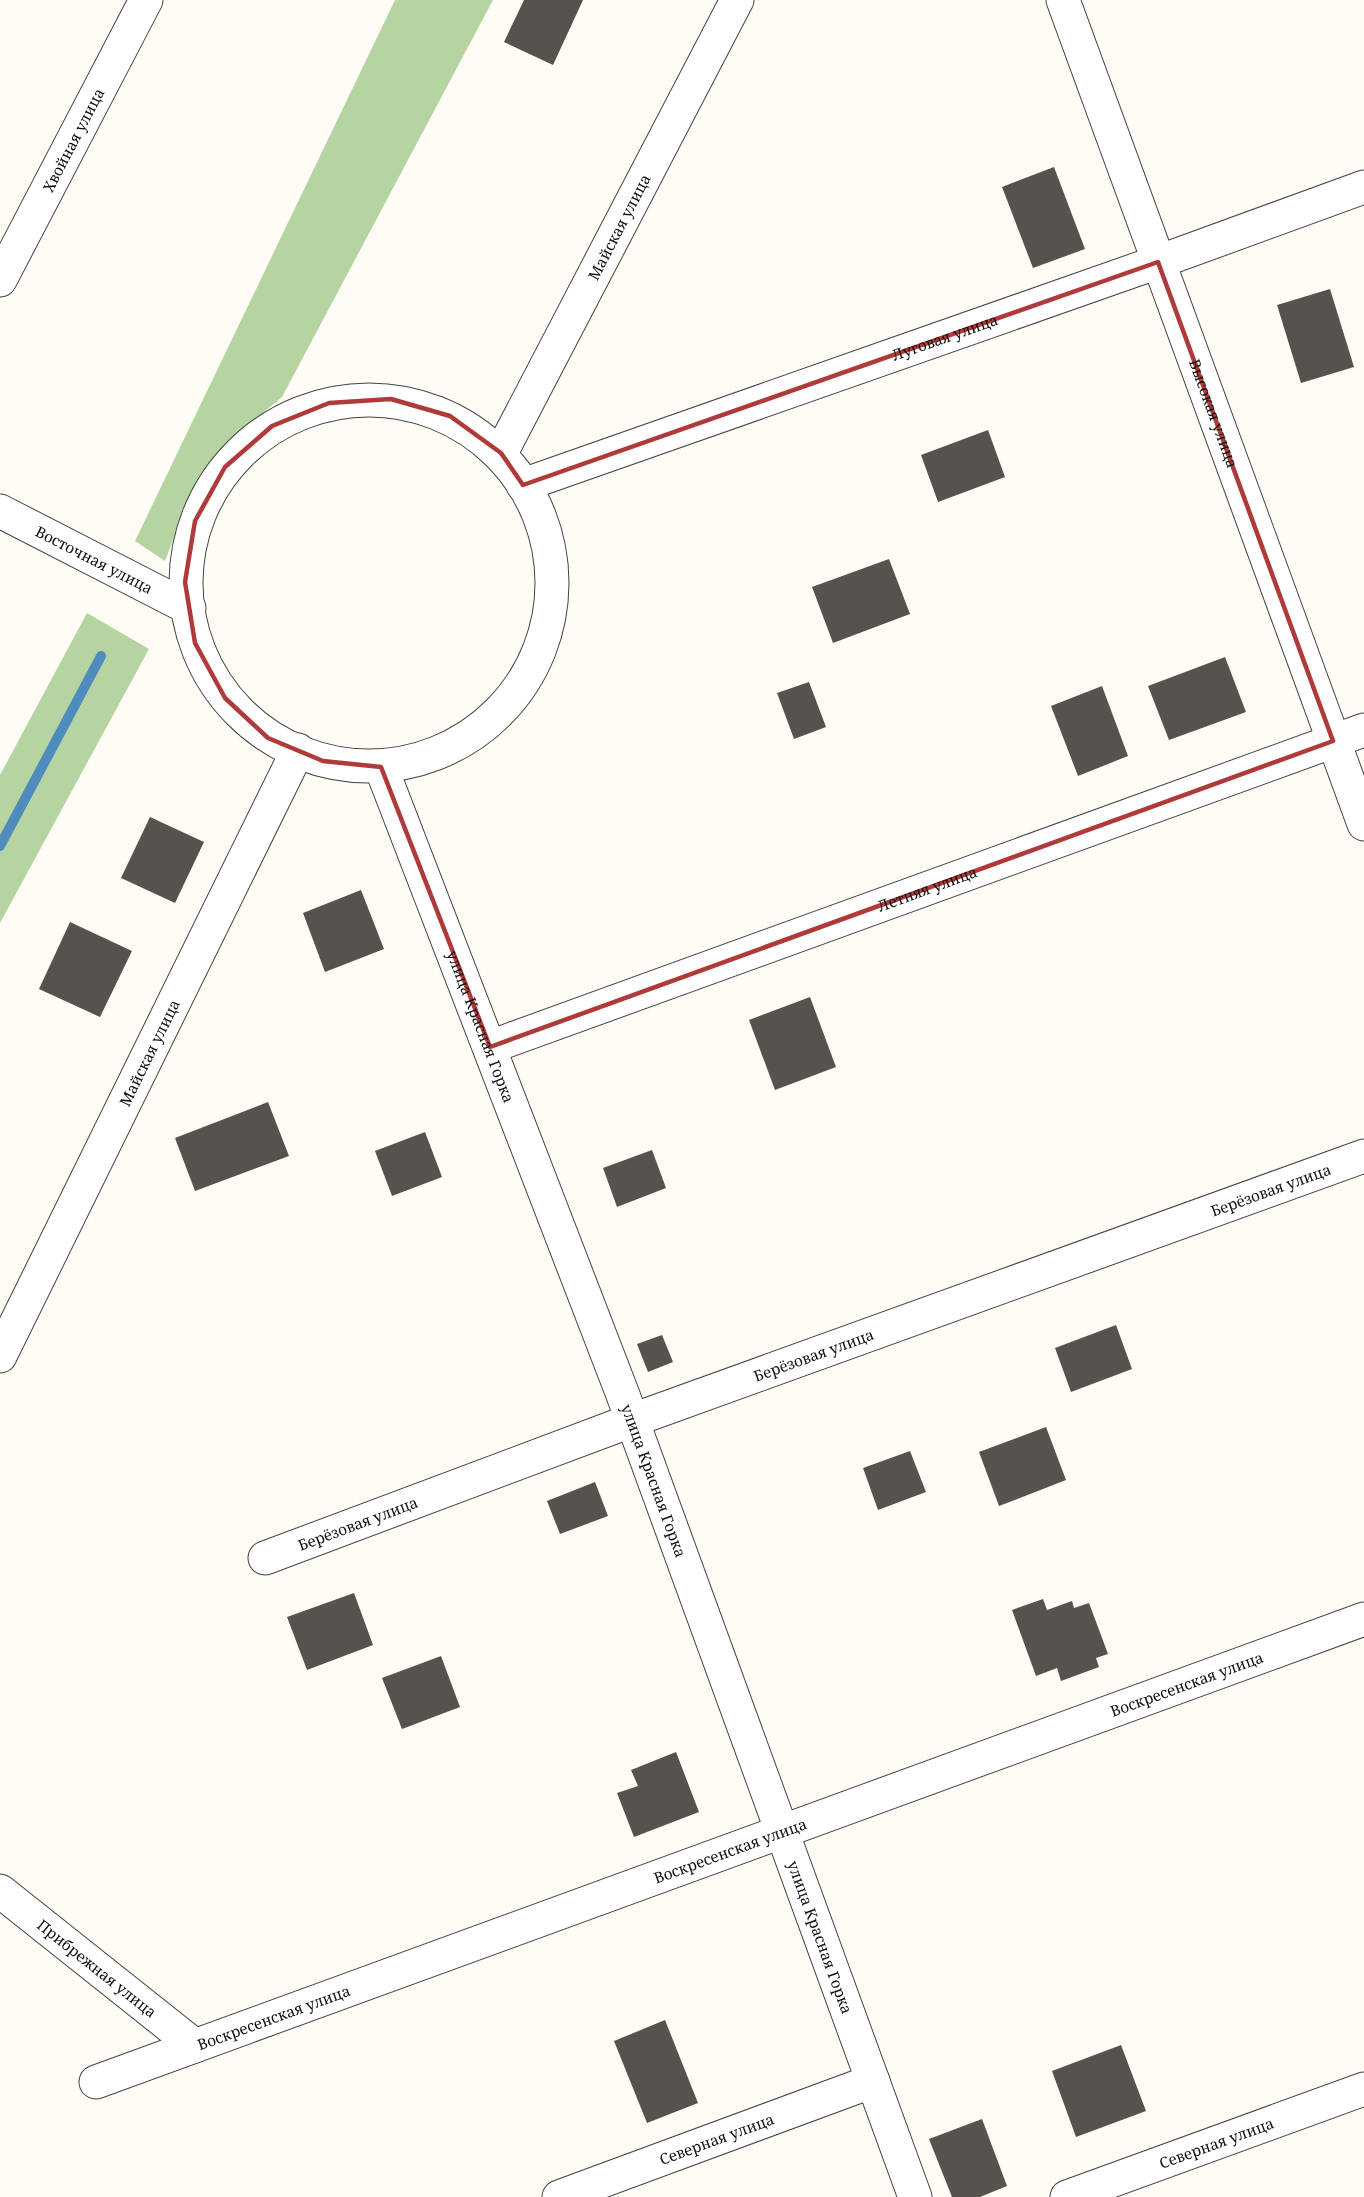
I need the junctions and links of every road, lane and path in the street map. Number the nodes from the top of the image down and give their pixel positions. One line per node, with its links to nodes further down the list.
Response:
1 (146, 0): 6 (street, Хвойная улица)
2 (737, 0): 7 (street, Майская улица)
3 (1064, 0): 5 (street, Высокая улица)
4 (1364, 187): 5 (street, Луговая улица)
5 (1158, 262): 8 (street, Луговая улица); 12 (street, Высокая улица)
6 (0, 280)
7 (501, 453): 8 (street); 10 (street)
8 (523, 485): 14 (street)
9 (0, 511): 10 (street, Восточная улица)
10 (189, 608): 13 (street)
11 (1364, 730): 12 (street, Летняя улица)
12 (1333, 741): 15 (street, Высокая улица); 16 (street, Летняя улица)
13 (298, 750): 14 (street); 18 (street, Майская улица)
14 (381, 766): 16 (street, улица Красная Горка)
15 (1364, 824)
16 (490, 1047): 19 (street, улица Красная Горка)
17 (1364, 1156): 19 (street, Берёзовая улица)
18 (0, 1356)
19 (633, 1420): 20 (street, Берёзовая улица); 22 (street, улица Красная Горка)
20 (265, 1558)
21 (1364, 1619): 22 (street, Воскресенская улица)
22 (782, 1831): 24 (street, Воскресенская улица); 25 (street, улица Красная Горка)
23 (0, 1891): 24 (street, Прибрежная улица)
24 (195, 2046): 26 (street, Воскресенская улица)
25 (873, 2081): 28 (street, Северная улица); 29 (street, улица Красная Горка)
26 (96, 2082)
27 (1364, 2089): 30 (street, Северная улица)
28 (559, 2197)
29 (915, 2197)
30 (1067, 2197)

